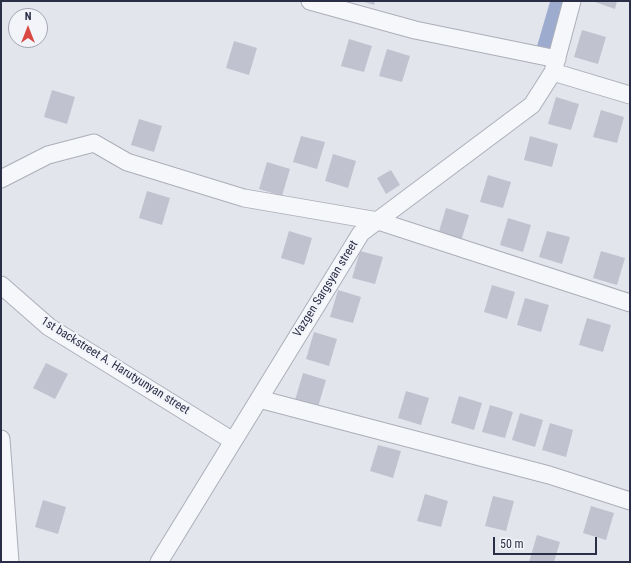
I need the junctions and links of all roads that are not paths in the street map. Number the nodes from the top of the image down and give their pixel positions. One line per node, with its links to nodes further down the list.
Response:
1 (310, 1): 3 (street)
2 (572, 1): 3 (street, Vazgen Sargsyan street)
3 (555, 66): 4 (street); 6 (street, Vazgen Sargsyan street)
4 (630, 95)
5 (1, 179): 6 (street)
6 (378, 221): 8 (street); 9 (street, Vazgen Sargsyan street)
7 (1, 286): 11 (street, 1st backstreet A. Harutyunyan street)
8 (630, 303)
9 (259, 400): 11 (street, Vazgen Sargsyan street); 12 (street)
10 (1, 439): 13 (street)
11 (233, 441): 14 (street, Vazgen Sargsyan street)
12 (630, 500)
13 (10, 562)
14 (159, 562)

